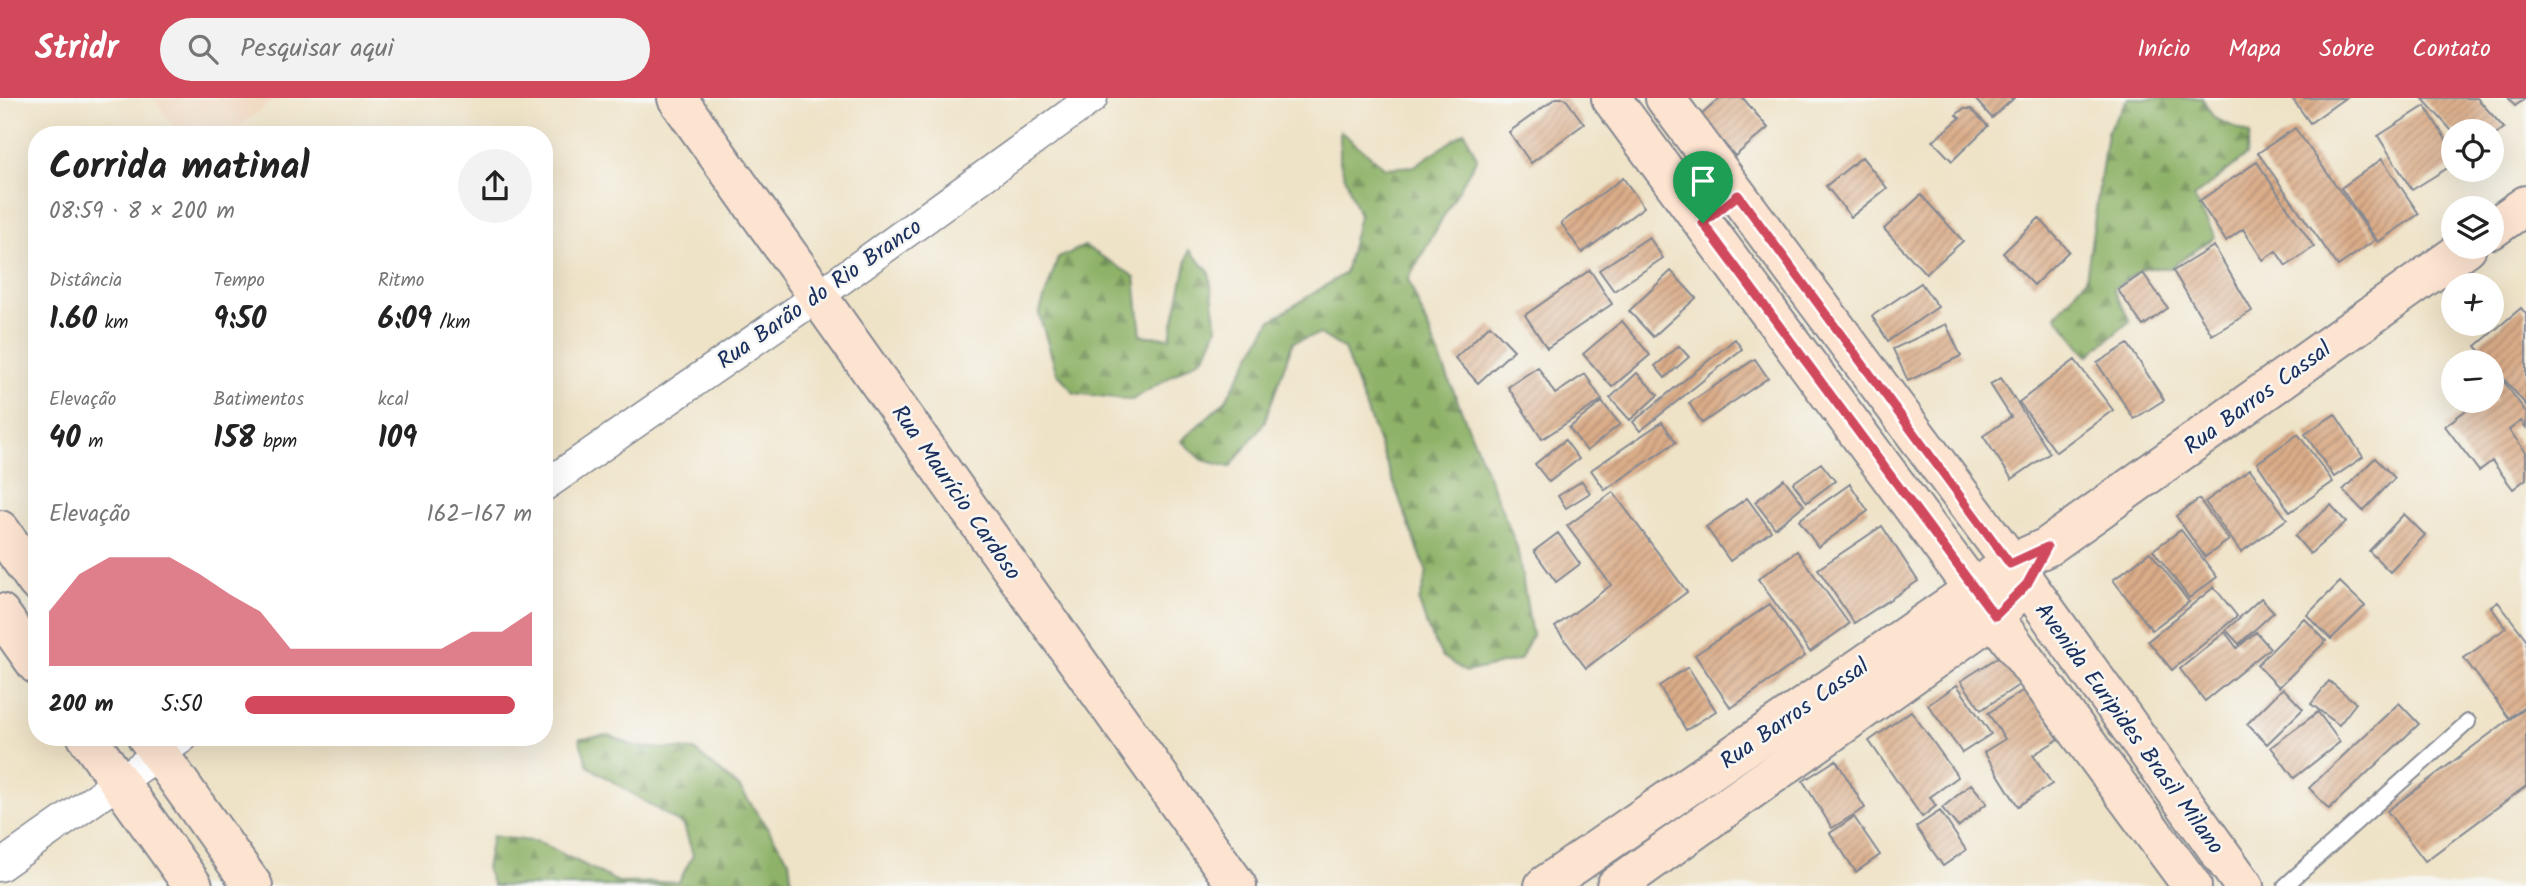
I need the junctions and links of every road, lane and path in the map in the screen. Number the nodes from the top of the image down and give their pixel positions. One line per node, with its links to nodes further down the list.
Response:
1 (677, 98): 10 (street, Rua Maurício Cardoso)
2 (1092, 98): 10 (street, Rua Barão do Rio Branco)
3 (1611, 98): 8 (street, Avenida Euripides Brasil Milano)
4 (1665, 98): 5 (street, Avenida Euripides Brasil Milano)
5 (1738, 195): 8 (street); 14 (street, Avenida Euripides Brasil Milano)
6 (2526, 205): 7 (street)
7 (2504, 221)
8 (1703, 223): 15 (street, Avenida Euripides Brasil Milano)
9 (2450, 259): 14 (street, Rua Barros Cassal)
10 (818, 296): 11 (street, Rua Barão do Rio Branco); 30 (street, Rua Maurício Cardoso)
11 (553, 480)
12 (0, 530): 13 (street)
13 (28, 569)
14 (2019, 574): 15 (street, Rua Barros Cassal); 23 (street, Avenida Euripides Brasil Milano)
15 (1984, 602): 24 (street, Rua Barros Cassal); 26 (street, Avenida Euripides Brasil Milano); 27 (street, Rua Barros Cassal)
16 (0, 613): 17 (street)
17 (28, 652)
18 (2468, 722): 33 (lane)
19 (93, 746): 22 (street)
20 (159, 746): 22 (street)
21 (166, 746): 29 (street)
22 (119, 782): 25 (street); 28 (street)
23 (2206, 834): 26 (street); 32 (street, Avenida Euripides Brasil Milano)
24 (1605, 844): 27 (street); 31 (street, Rua Barros Cassal)
25 (0, 866)
26 (2182, 872)
27 (1622, 882)
28 (193, 886)
29 (253, 886)
30 (1237, 886)
31 (1544, 886)
32 (2244, 886)
33 (2285, 886)

